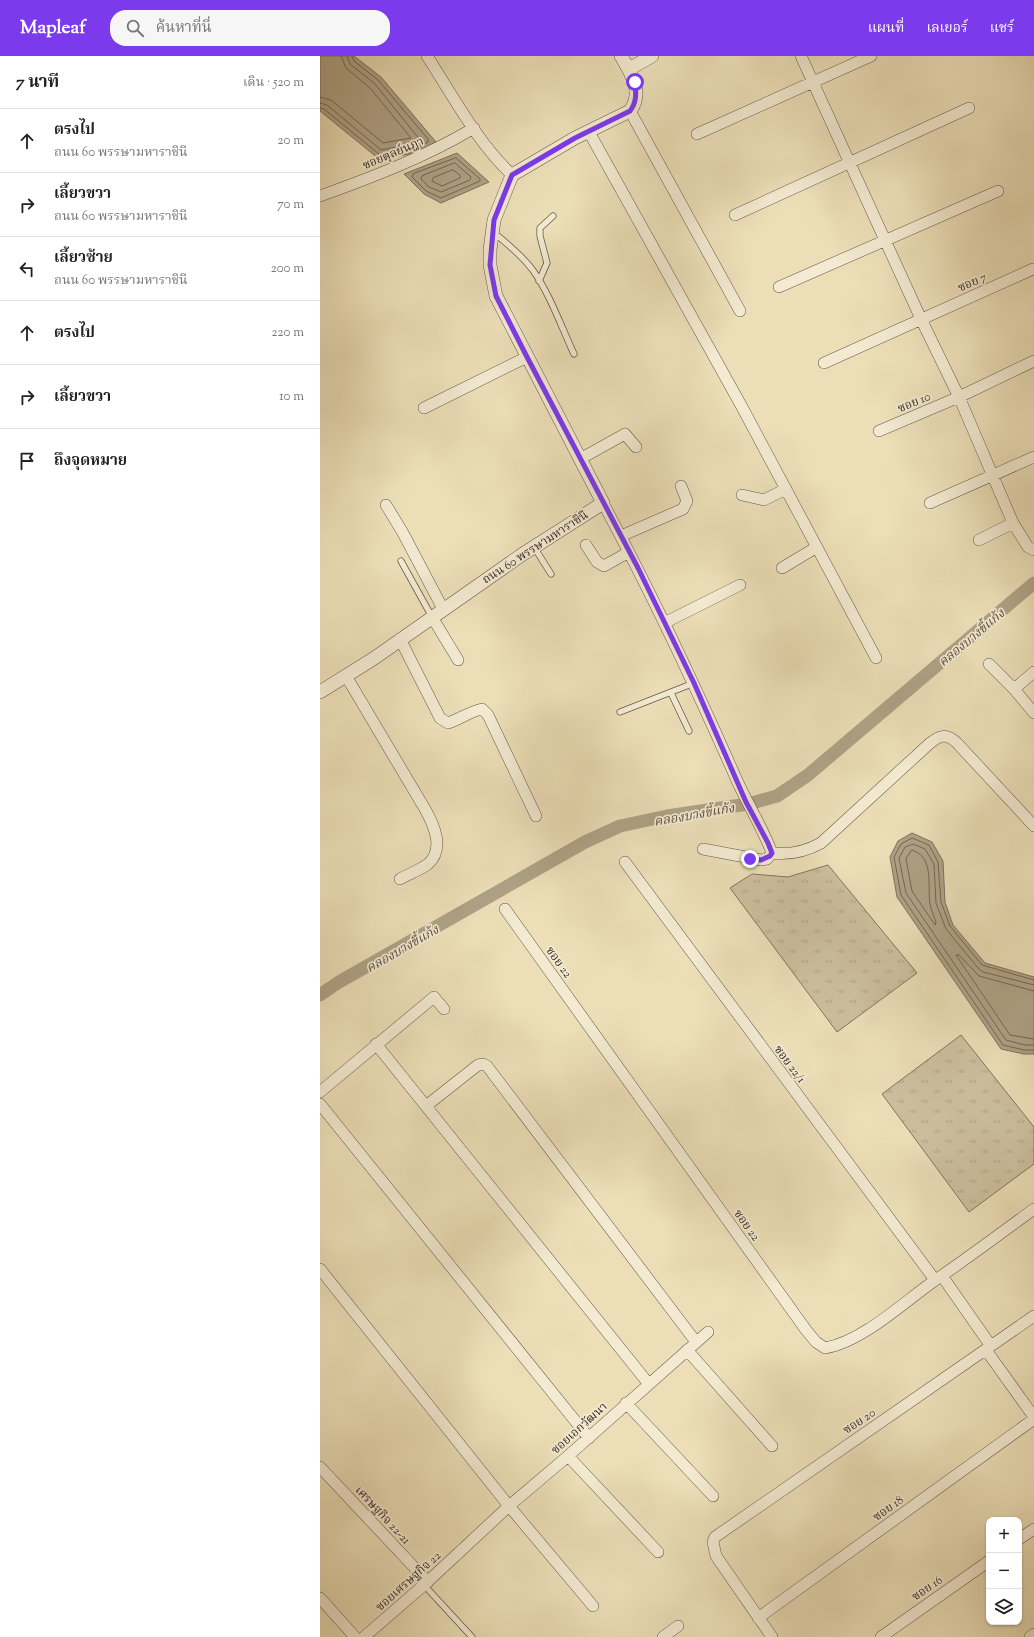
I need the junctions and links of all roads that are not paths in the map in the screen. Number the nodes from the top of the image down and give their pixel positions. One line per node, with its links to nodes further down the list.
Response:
1 (427, 56): 10 (street)
2 (621, 56): 6 (street)
3 (652, 56): 6 (street)
4 (801, 56): 7 (street)
5 (871, 56): 7 (street)
6 (629, 69): 9 (street)
7 (812, 82): 12 (street); 13 (street)
8 (969, 108): 13 (street)
9 (630, 111): 11 (street); 24 (street)
10 (474, 128): 14 (street); 16 (street, ซอยตุลย์นฎา)
11 (589, 132): 14 (street); 38 (street)
12 (697, 134)
13 (850, 162): 17 (street); 20 (street)
14 (512, 175): 19 (street)
15 (998, 191): 20 (street)
16 (320, 196)
17 (735, 215)
18 (553, 216): 22 (lane)
19 (493, 232): 22 (lane); 27 (street)
20 (885, 240): 23 (street); 25 (street)
21 (1033, 269): 25 (street, ซอย 7)
22 (539, 280): 26 (lane)
23 (779, 287)
24 (740, 311)
25 (921, 319): 29 (street, ซอย 7); 30 (street)
26 (574, 354)
27 (527, 357): 31 (street); 35 (street)
28 (1034, 362): 30 (street, ซอย 10)
29 (824, 363)
30 (959, 397): 32 (street, ซอย 10); 36 (street)
31 (424, 408)
32 (879, 431)
33 (636, 447): 35 (street)
34 (1034, 457): 36 (street)
35 (580, 459): 40 (street)
36 (992, 476): 41 (street); 43 (street)
37 (681, 486): 44 (street)
38 (786, 489): 39 (street); 48 (street)
39 (742, 495)
40 (603, 503): 44 (street); 47 (street, ถนน 60 พรรษามหาราชินี)
41 (930, 503)
42 (386, 505): 55 (street)
43 (1013, 524): 45 (street); 49 (street)
44 (621, 536): 50 (street)
45 (979, 540)
46 (586, 545): 50 (street)
47 (534, 547): 53 (lane); 55 (street, ถนน 60 พรรษามหาราชินี)
48 (816, 547): 52 (street); 59 (street)
49 (1034, 550)
50 (629, 552): 57 (street)
51 (401, 561): 56 (lane)
52 (782, 568)
53 (551, 574)
54 (740, 585): 57 (street)
55 (443, 609): 56 (street, ถนน 60 พรรษามหาราชินี)
56 (432, 616): 58 (street, ถนน 60 พรรษามหาราชินี); 60 (street)
57 (664, 623): 64 (street)
58 (400, 639): 63 (street, ถนน 60 พรรษามหาราชินี); 71 (street)
59 (876, 658)
60 (458, 660)
61 (989, 664): 65 (street)
62 (1034, 672): 65 (street)
63 (346, 676): 66 (street, ถนน 60 พรรษามหาราชินี); 76 (street)
64 (694, 683): 67 (lane); 74 (street)
65 (1014, 689): 69 (street)
66 (320, 692)
67 (671, 693): 68 (lane); 70 (lane)
68 (620, 712)
69 (1034, 713)
70 (689, 731)
71 (536, 816)
72 (1034, 826): 74 (street)
73 (703, 849): 74 (street)
74 (772, 853)
75 (625, 862): 85 (street, ซอย 22/1)
76 (400, 879)
77 (505, 909): 85 (street, ซอย 22)
78 (444, 1009): 79 (street)
79 (376, 1044): 80 (street); 82 (street)
80 (320, 1092)
81 (320, 1104): 94 (street)
82 (426, 1106): 88 (street); 91 (street)
83 (1034, 1209): 85 (street, ซอย 22)
84 (320, 1269): 99 (street)
85 (938, 1278): 89 (street, ซอย 22/1)
86 (1034, 1316): 89 (street, ซอย 20)
87 (708, 1332): 88 (street, ซอยเอกวัฒนา)
88 (696, 1342): 90 (street, ซอยเอกวัฒนา)
89 (989, 1348): 93 (street, ซอย 22/1); 108 (street, ซอย 20)
90 (687, 1350): 91 (street, ซอยเอกวัฒนา); 95 (street)
91 (648, 1384): 92 (street, ซอยเอกวัฒนา)
92 (626, 1403): 94 (street, ซอยเอกวัฒนา); 98 (street)
93 (1034, 1418): 108 (street, ซอย 18)
94 (589, 1438): 96 (street, ซอยเอกวัฒนา)
95 (772, 1446)
96 (568, 1456): 99 (street, ซอยเอกวัฒนา); 103 (street)
97 (320, 1467): 105 (street, เศรษฐกิจ 22-21)
98 (713, 1496)
99 (509, 1506): 102 (street, ซอยเอกวัฒนา); 107 (street)
100 (1034, 1529): 101 (street)
101 (1022, 1537)
102 (468, 1544): 105 (street, ซอยเศรษฐกิจ 22)
103 (658, 1552)
104 (986, 1563): 116 (street, ซอย 16)
105 (426, 1584): 112 (street, ซอยเศรษฐกิจ 22); 113 (lane)
106 (320, 1598): 111 (street)
107 (593, 1606)
108 (758, 1618): 115 (street)
109 (678, 1626): 114 (street)
110 (1034, 1634): 117 (street)
111 (355, 1637)
112 (364, 1637)
113 (472, 1637)
114 (664, 1637)
115 (772, 1637)
116 (881, 1637)
117 (1030, 1637)

